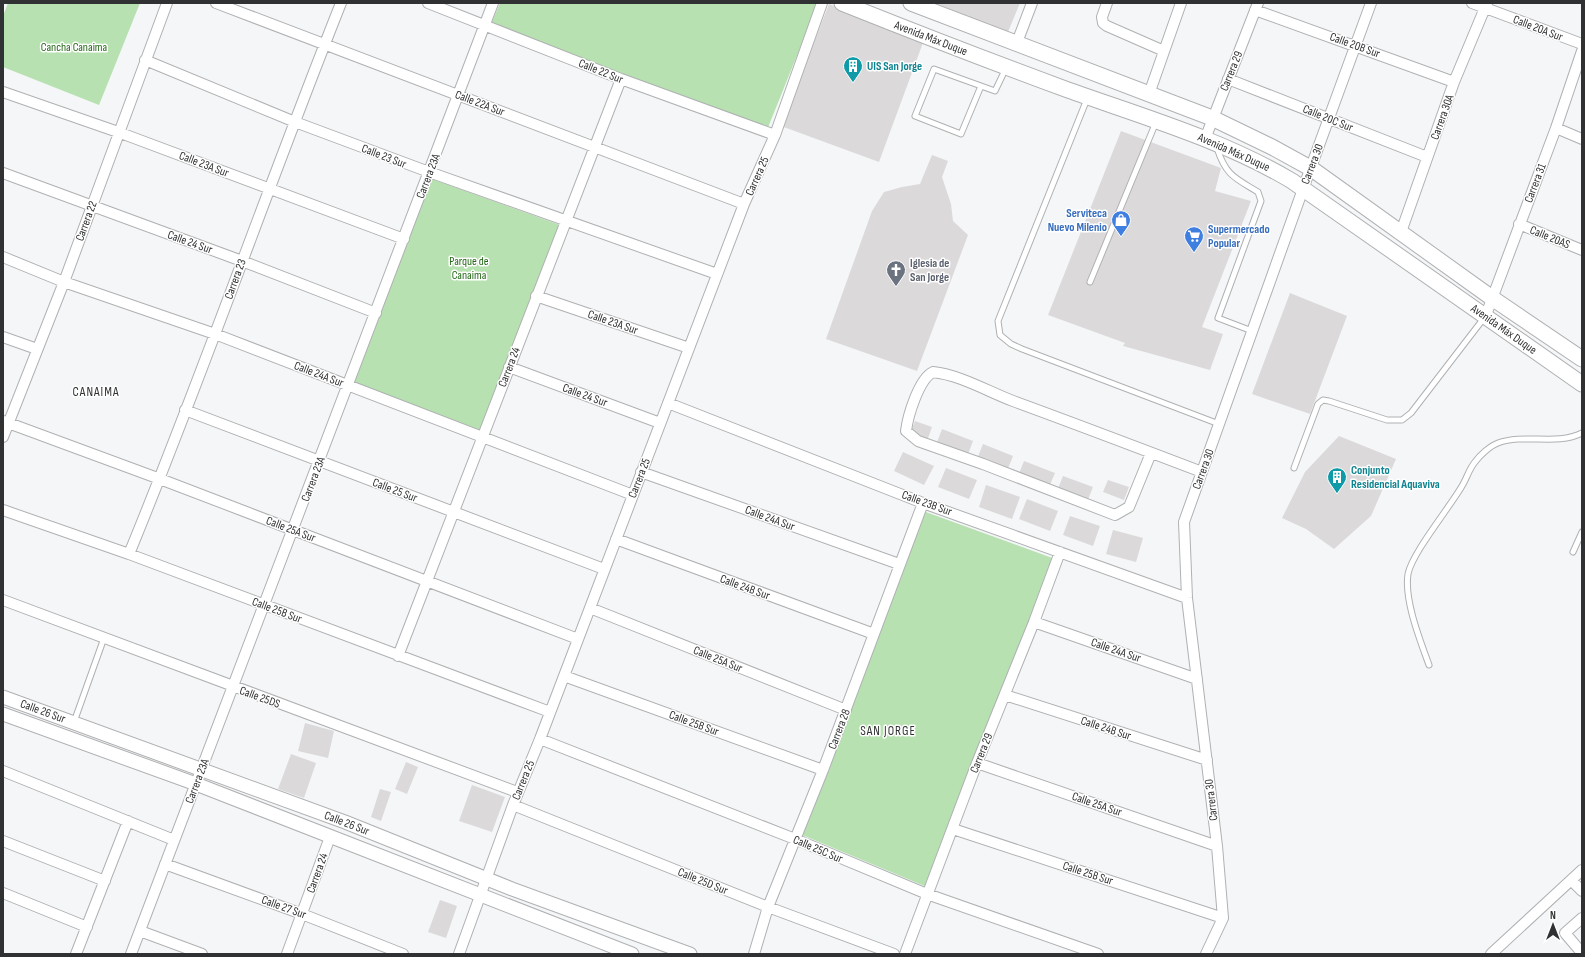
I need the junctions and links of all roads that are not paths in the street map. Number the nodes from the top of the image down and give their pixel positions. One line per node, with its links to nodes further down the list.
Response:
1 (167, 3): 23 (street, Carrera 22)
2 (216, 3): 19 (street, Calle 22A Sur)
3 (341, 3): 19 (street, Carrera 23)
4 (428, 3): 16 (street, Calle 22 Sur)
5 (494, 3): 16 (street, Carrera 23A)
6 (822, 3): 39 (street, Carrera 25)
7 (842, 3): 24 (main road, Avenida Máx Duque)
8 (910, 3): 17 (main road, Avenida Máx Duque)
9 (1032, 3): 17 (street)
10 (1107, 3): 21 (street)
11 (1181, 3): 21 (street)
12 (1372, 3): 20 (street, Carrera 30)
13 (1472, 3): 14 (street, Calle 20A Sur)
14 (1486, 5): 18 (street, Calle 20A Sur); 27 (street, Carrera 30A)
15 (1257, 6): 20 (street, Calle 20B Sur); 26 (street, Carrera 29)
16 (485, 25): 25 (street, Calle 22 Sur); 31 (street, Carrera 23A)
17 (1016, 44): 30 (main road, Avenida Máx Duque)
18 (1582, 44)
19 (324, 45): 31 (street, Calle 22A Sur); 36 (street, Carrera 23)
20 (1355, 45): 27 (street, Calle 20B Sur); 34 (street, Carrera 30)
21 (1164, 51): 30 (street)
22 (1582, 51): 37 (street, Carrera 31)
23 (145, 60): 36 (street, Calle 23 Sur); 38 (street, Carrera 22)
24 (1006, 67): 28 (lane); 32 (main road, Avenida Máx Duque)
25 (621, 79): 39 (street, Calle 22 Sur); 42 (street, Carrera 24)
26 (1228, 79): 33 (street, Carrera 29); 34 (street, Calle 20C Sur)
27 (1454, 82): 43 (street, Carrera 30A)
28 (980, 86): 28 (lane)
29 (3, 92): 38 (street, Calle 23A Sur)
30 (1149, 94): 33 (main road, Avenida Máx Duque)
31 (459, 95): 42 (street, Calle 22A Sur); 45 (street, Carrera 23A)
32 (1088, 97): 35 (main road, Avenida Máx Duque); 78 (lane)
33 (1212, 118): 41 (street, Carrera 29); 44 (main road, Avenida Máx Duque)
34 (1329, 118): 43 (street, Calle 20C Sur); 44 (street, Carrera 30)
35 (1156, 121): 41 (main road, Avenida Máx Duque); 60 (lane)
36 (295, 122): 45 (street, Calle 23 Sur); 47 (street, Carrera 23)
37 (1556, 128): 40 (street); 52 (street, Carrera 31)
38 (118, 132): 47 (street, Calle 23A Sur); 50 (street, Carrera 22)
39 (775, 135): 49 (street, Carrera 25)
40 (1582, 139)
41 (1211, 141): 48 (main road, Avenida Máx Duque); 65 (lane)
42 (594, 148): 49 (street, Calle 22A Sur); 51 (street, Carrera 24)
43 (1427, 157): 53 (street, Carrera 30A)
44 (1312, 168): 48 (street, Carrera 30); 53 (main road, Avenida Máx Duque)
45 (429, 172): 51 (street, Calle 23 Sur); 54 (street, Carrera 23A)
46 (3, 173): 50 (street, Calle 24 Sur)
47 (268, 188): 54 (street, Calle 23A Sur); 57 (street, Carrera 23)
48 (1303, 189): 64 (main road, Avenida Máx Duque); 65 (street, Carrera 30)
49 (744, 204): 58 (street, Carrera 25)
50 (92, 206): 57 (street, Calle 24 Sur); 59 (street, Carrera 22)
51 (565, 222): 58 (street, Calle 23 Sur); 61 (street, Carrera 24)
52 (1519, 224): 55 (street, Calle 20AS); 62 (street, Carrera 31)
53 (1401, 232): 62 (main road, Avenida Máx Duque)
54 (404, 239): 63 (street, Carrera 23A)
55 (1582, 250)
56 (3, 257): 59 (street, Calle 24A Sur)
57 (242, 261): 63 (street, Calle 24 Sur); 66 (street, Carrera 23)
58 (717, 274): 68 (street, Carrera 25)
59 (64, 282): 66 (street, Calle 24A Sur); 69 (street, Carrera 22)
60 (1090, 282)
61 (536, 296): 68 (street, Calle 23A Sur); 71 (street, Carrera 24)
62 (1492, 298): 64 (street, Carrera 31); 70 (main road, Avenida Máx Duque)
63 (376, 313): 73 (street, Carrera 23A)
64 (1486, 316): 72 (main road, Avenida Máx Duque); 84 (lane)
65 (1252, 331): 78 (street, Carrera 30)
66 (215, 334): 73 (street, Calle 24A Sur); 75 (street, Carrera 23)
67 (3, 337): 69 (street)
68 (689, 348): 74 (street, Carrera 25)
69 (37, 349): 76 (street, Carrera 22)
70 (1582, 359)
71 (509, 367): 77 (street, Calle 24 Sur); 81 (street, Carrera 24)
72 (1582, 384)
73 (348, 386): 81 (street, Calle 24A Sur); 83 (street, Carrera 23A)
74 (668, 403): 77 (street, Carrera 25); 89 (street, Calle 23B Sur)
75 (185, 410): 83 (street, Calle 25 Sur); 87 (street, Carrera 23)
76 (6, 423): 80 (street, Carrera 22); 87 (street, Calle 25A Sur)
77 (660, 423): 85 (street, Carrera 25)
78 (1219, 424): 86 (street, Carrera 30)
79 (1582, 433): 110 (lane)
80 (3, 437)
81 (482, 437): 88 (street, Calle 24A Sur); 91 (street, Carrera 24)
82 (1151, 452): 82 (street); 86 (street)
83 (320, 461): 91 (street, Calle 25 Sur); 92 (street, Carrera 23A)
84 (1294, 468)
85 (642, 472): 88 (street, Carrera 25); 98 (street, Calle 24A Sur)
86 (1202, 472): 101 (street, Carrera 30)
87 (160, 479): 92 (street, Calle 25A Sur); 97 (street, Carrera 23)
88 (633, 495): 94 (street, Carrera 25)
89 (923, 503): 95 (street, Calle 23B Sur); 98 (street, Carrera 28)
90 (3, 510): 97 (street, Calle 25B Sur)
91 (454, 512): 99 (street, Calle 25 Sur); 100 (street, Carrera 24)
92 (293, 530): 100 (street, Calle 25A Sur); 103 (street, Carrera 23A)
93 (1582, 532): 96 (lane)
94 (616, 540): 99 (street, Carrera 25); 106 (street, Calle 24B Sur)
95 (1060, 552): 101 (street, Calle 23B Sur); 105 (street, Carrera 29)
96 (1573, 552)
97 (129, 554): 103 (street, Calle 25B Sur)
98 (899, 564): 106 (street, Carrera 28)
99 (604, 570): 104 (street, Carrera 25)
100 (427, 581): 108 (street, Calle 25A Sur); 109 (street, Carrera 24)
101 (1187, 598): 112 (street, Carrera 30)
102 (3, 600): 107 (street, Calle 25DS)
103 (265, 605): 109 (street, Calle 25B Sur); 113 (street, Carrera 23A)
104 (590, 608): 108 (street, Carrera 25); 116 (street, Calle 25A Sur)
105 (1034, 622): 112 (street, Calle 24A Sur); 114 (street, Carrera 29)
106 (874, 634): 116 (street, Carrera 28)
107 (104, 638): 113 (street, Calle 25DS); 119 (lane)
108 (578, 639): 111 (street, Carrera 25)
109 (398, 656): 117 (street, Calle 25B Sur)
110 (1429, 665)
111 (564, 676): 117 (street, Carrera 25); 124 (street, Calle 25B Sur)
112 (1197, 679): 121 (street, Carrera 30)
113 (234, 687): 123 (street, Carrera 23A); 127 (street, Calle 25DS)
114 (1005, 696): 121 (street, Calle 24B Sur); 122 (street, Carrera 29)
115 (3, 697): 119 (street, Calle 26 Sur)
116 (846, 710): 124 (street, Carrera 28)
117 (550, 712): 120 (street, Carrera 25)
118 (3, 714): 126 (street, Calle 26 Sur)
119 (74, 722): 123 (street, Calle 26 Sur)
120 (540, 739): 127 (street, Carrera 25); 132 (street, Calle 25C Sur)
121 (1207, 760): 135 (street, Carrera 30)
122 (977, 763): 130 (street, Carrera 29); 135 (street, Calle 25A Sur)
123 (202, 769): 126 (street, Carrera 23A); 138 (street, Calle 26 Sur)
124 (823, 770): 132 (street, Carrera 28)
125 (3, 771): 129 (street)
126 (196, 784): 131 (street, Calle 26 Sur); 133 (street, Carrera 23A)
127 (518, 792): 128 (street, Carrera 25)
128 (513, 805): 138 (street, Carrera 25); 145 (street, Calle 25D Sur)
129 (128, 821): 133 (street); 140 (street)
130 (953, 829): 144 (street, Carrera 29); 147 (street, Calle 25B Sur)
131 (330, 837): 143 (street, Calle 26 Sur); 146 (street, Carrera 24)
132 (795, 839): 144 (street, Calle 25C Sur); 145 (street, Carrera 28)
133 (174, 840): 136 (street, Carrera 23A)
134 (3, 841): 140 (street)
135 (1217, 846): 147 (street, Carrera 30)
136 (165, 864): 146 (street, Calle 27 Sur); 150 (street, Carrera 23A)
137 (1582, 870): 139 (street)
138 (487, 878): 143 (street, Carrera 25); 159 (street, Calle 26 Sur)
139 (1571, 880): 141 (street); 165 (street)
140 (105, 881): 149 (street)
141 (1582, 891)
142 (3, 894): 149 (street)
143 (479, 894): 157 (street, Carrera 25); 158 (street, Calle 26 Sur)
144 (927, 894): 162 (street, Carrera 29); 163 (street, Calle 25C Sur)
145 (768, 907): 160 (street, Carrera 28); 161 (street, Calle 25D Sur)
146 (302, 914): 155 (street, Carrera 24); 156 (street, Calle 27 Sur)
147 (1224, 918): 164 (street)
148 (1582, 918): 151 (street)
149 (87, 927): 152 (street)
150 (140, 931): 153 (street, Carrera 23A); 154 (street)
151 (1582, 953)
152 (76, 954)
153 (131, 954)
154 (202, 954)
155 (287, 954)
156 (403, 954)
157 (459, 954)
158 (632, 954)
159 (690, 954)
160 (754, 954)
161 (894, 954)
162 (905, 954)
163 (1098, 954)
164 (1206, 954)
165 (1492, 954)

